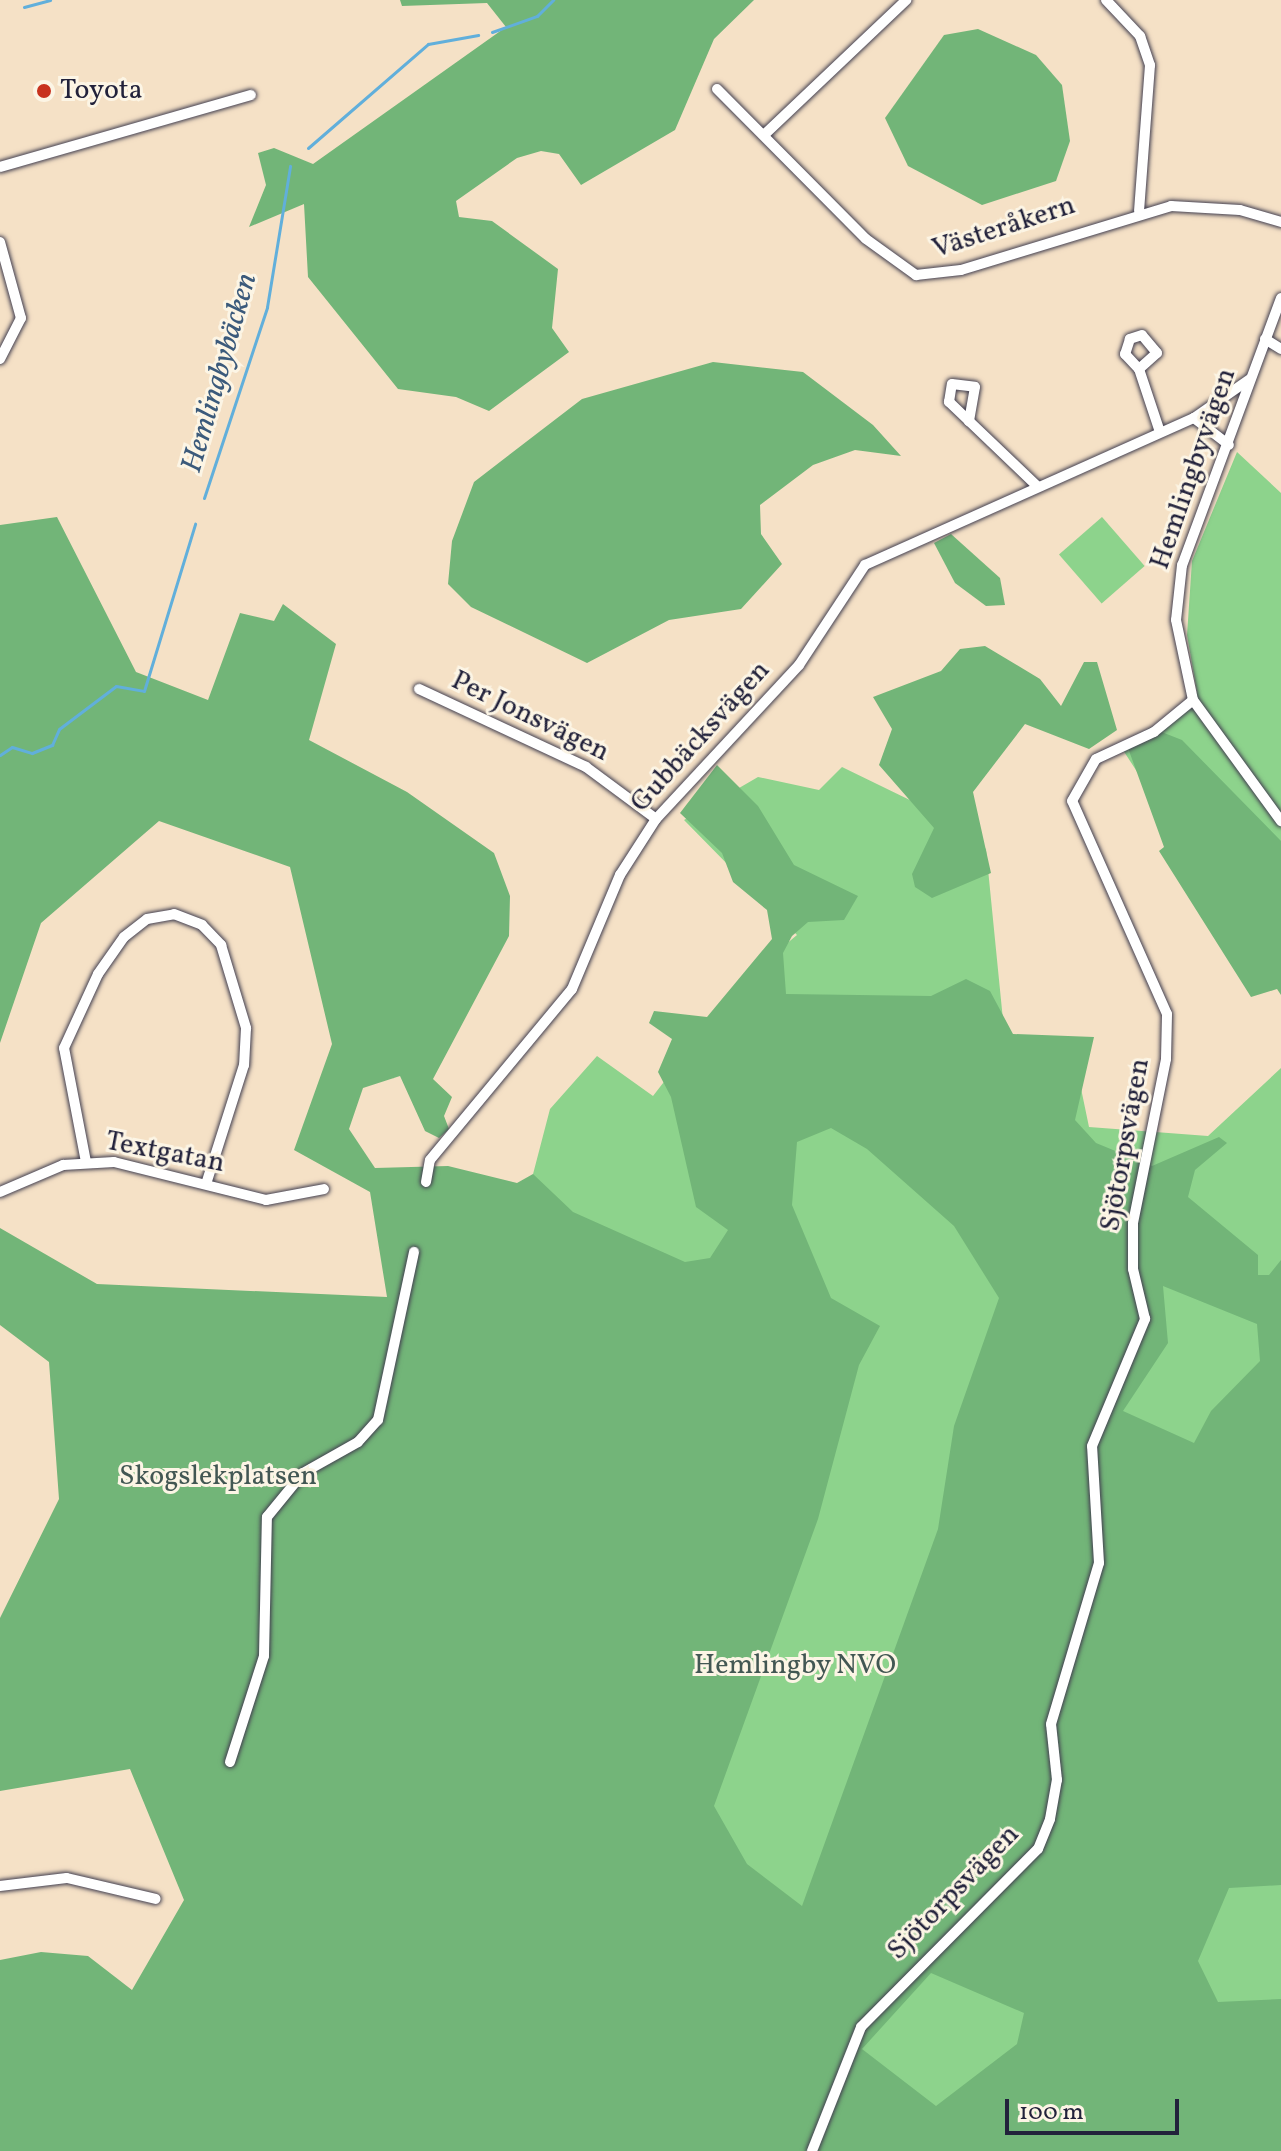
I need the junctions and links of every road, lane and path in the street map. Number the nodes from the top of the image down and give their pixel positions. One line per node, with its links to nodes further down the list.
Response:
1 (906, 0): 5 (street)
2 (1106, 0): 7 (street)
3 (717, 89): 5 (street, Västeråkern)
4 (251, 95): 6 (street)
5 (765, 134): 7 (street, Västeråkern)
6 (0, 167)
7 (1139, 211): 8 (street, Västeråkern)
8 (1281, 222)
9 (0, 242): 13 (street)
10 (1281, 298): 11 (street, Hemlingbyvägen)
11 (1265, 339): 12 (street); 15 (street, Hemlingbyvägen)
12 (1281, 349)
13 (0, 359)
14 (1139, 369): 18 (street)
15 (1250, 379): 16 (street, Gubbäcksvägen); 19 (street, Hemlingbyvägen)
16 (1194, 418): 18 (street, Gubbäcksvägen); 19 (street)
17 (969, 421): 20 (street)
18 (1160, 432): 20 (street, Gubbäcksvägen)
19 (1229, 445): 22 (street, Hemlingbyvägen)
20 (1038, 487): 23 (street, Gubbäcksvägen)
21 (419, 689): 23 (street, Per Jonsvägen)
22 (1193, 700): 24 (street, Hemlingbyvägen); 34 (street, Sjötorpsvägen)
23 (656, 819): 27 (street, Gubbäcksvägen)
24 (1281, 821)
25 (86, 1162): 26 (street, Textgatan); 26 (street); 29 (street, Textgatan)
26 (207, 1181): 28 (street, Textgatan)
27 (426, 1182)
28 (324, 1189)
29 (0, 1192)
30 (414, 1252): 31 (street)
31 (230, 1762)
32 (0, 1886): 33 (street)
33 (156, 1899)
34 (812, 2151)

